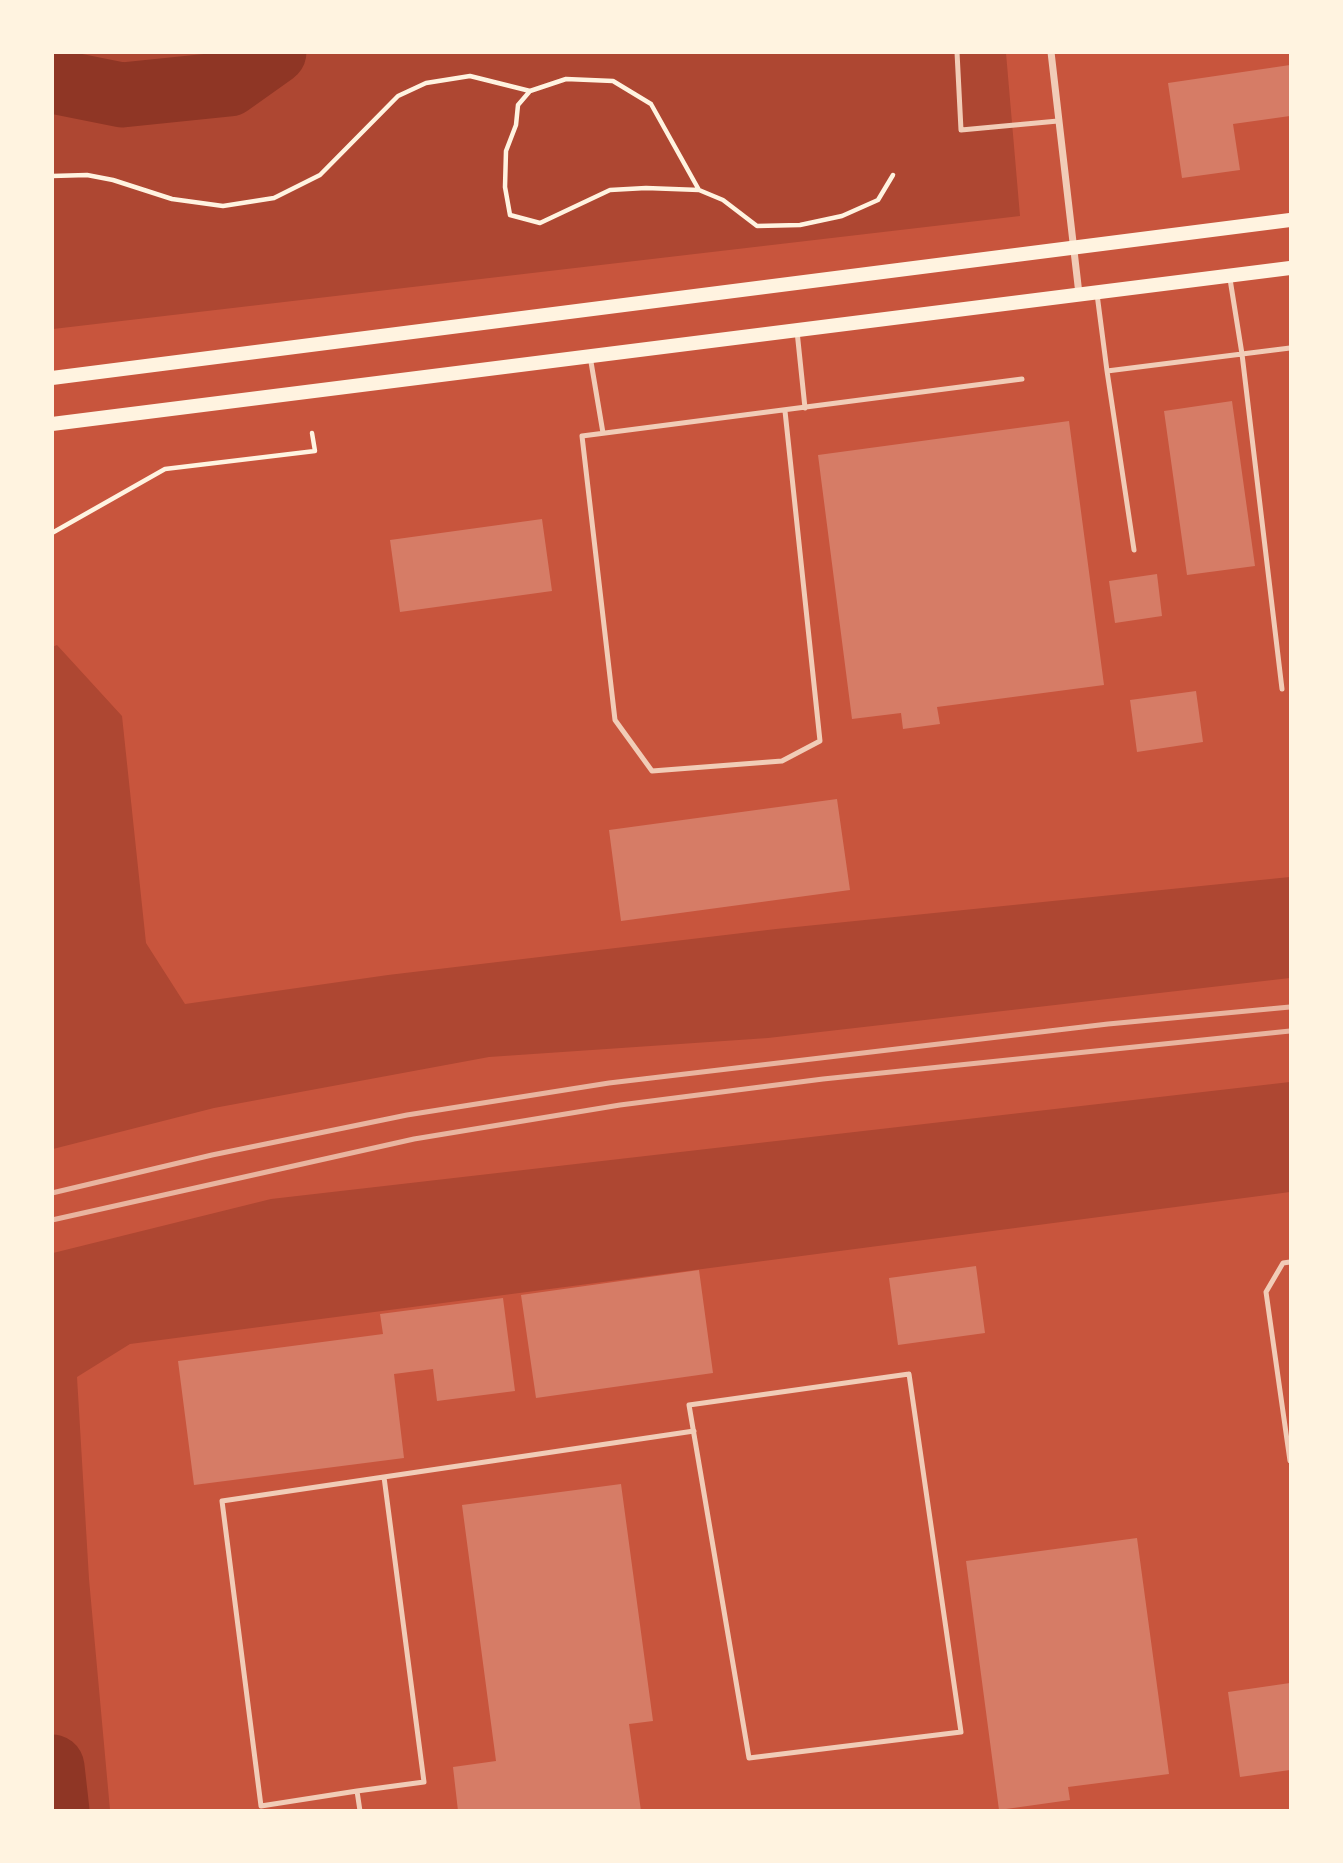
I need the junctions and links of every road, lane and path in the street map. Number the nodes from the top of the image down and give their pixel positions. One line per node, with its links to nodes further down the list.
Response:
1 (957, 52): 4 (lane)
2 (1051, 52): 4 (street)
3 (530, 91): 6 (path); 7 (path); 7 (path)
4 (1058, 121): 9 (street)
5 (893, 175): 7 (path)
6 (52, 176)
7 (699, 190)
8 (1290, 220): 9 (main road)
9 (1073, 247): 13 (street); 19 (main road)
10 (1290, 268): 11 (main road)
11 (1230, 276): 12 (main road); 16 (lane)
12 (1096, 292): 13 (main road); 18 (lane)
13 (1079, 294): 14 (main road)
14 (797, 330): 17 (main road); 21 (lane)
15 (1290, 348): 16 (lane)
16 (1242, 354): 18 (lane); 28 (lane)
17 (590, 356): 23 (main road); 25 (lane)
18 (1107, 371): 27 (lane)
19 (52, 378)
20 (1022, 379): 21 (lane)
21 (805, 408): 22 (lane)
22 (785, 411): 25 (lane); 25 (lane)
23 (52, 424)
24 (312, 433): 26 (path)
25 (603, 433)
26 (52, 533)
27 (1134, 550)
28 (1282, 689)
29 (1290, 1262): 31 (lane)
30 (694, 1432): 30 (lane); 32 (lane)
31 (1290, 1461)
32 (384, 1477): 33 (lane); 34 (lane)
33 (357, 1791): 34 (lane); 35 (lane)
34 (260, 1808)
35 (360, 1811)

